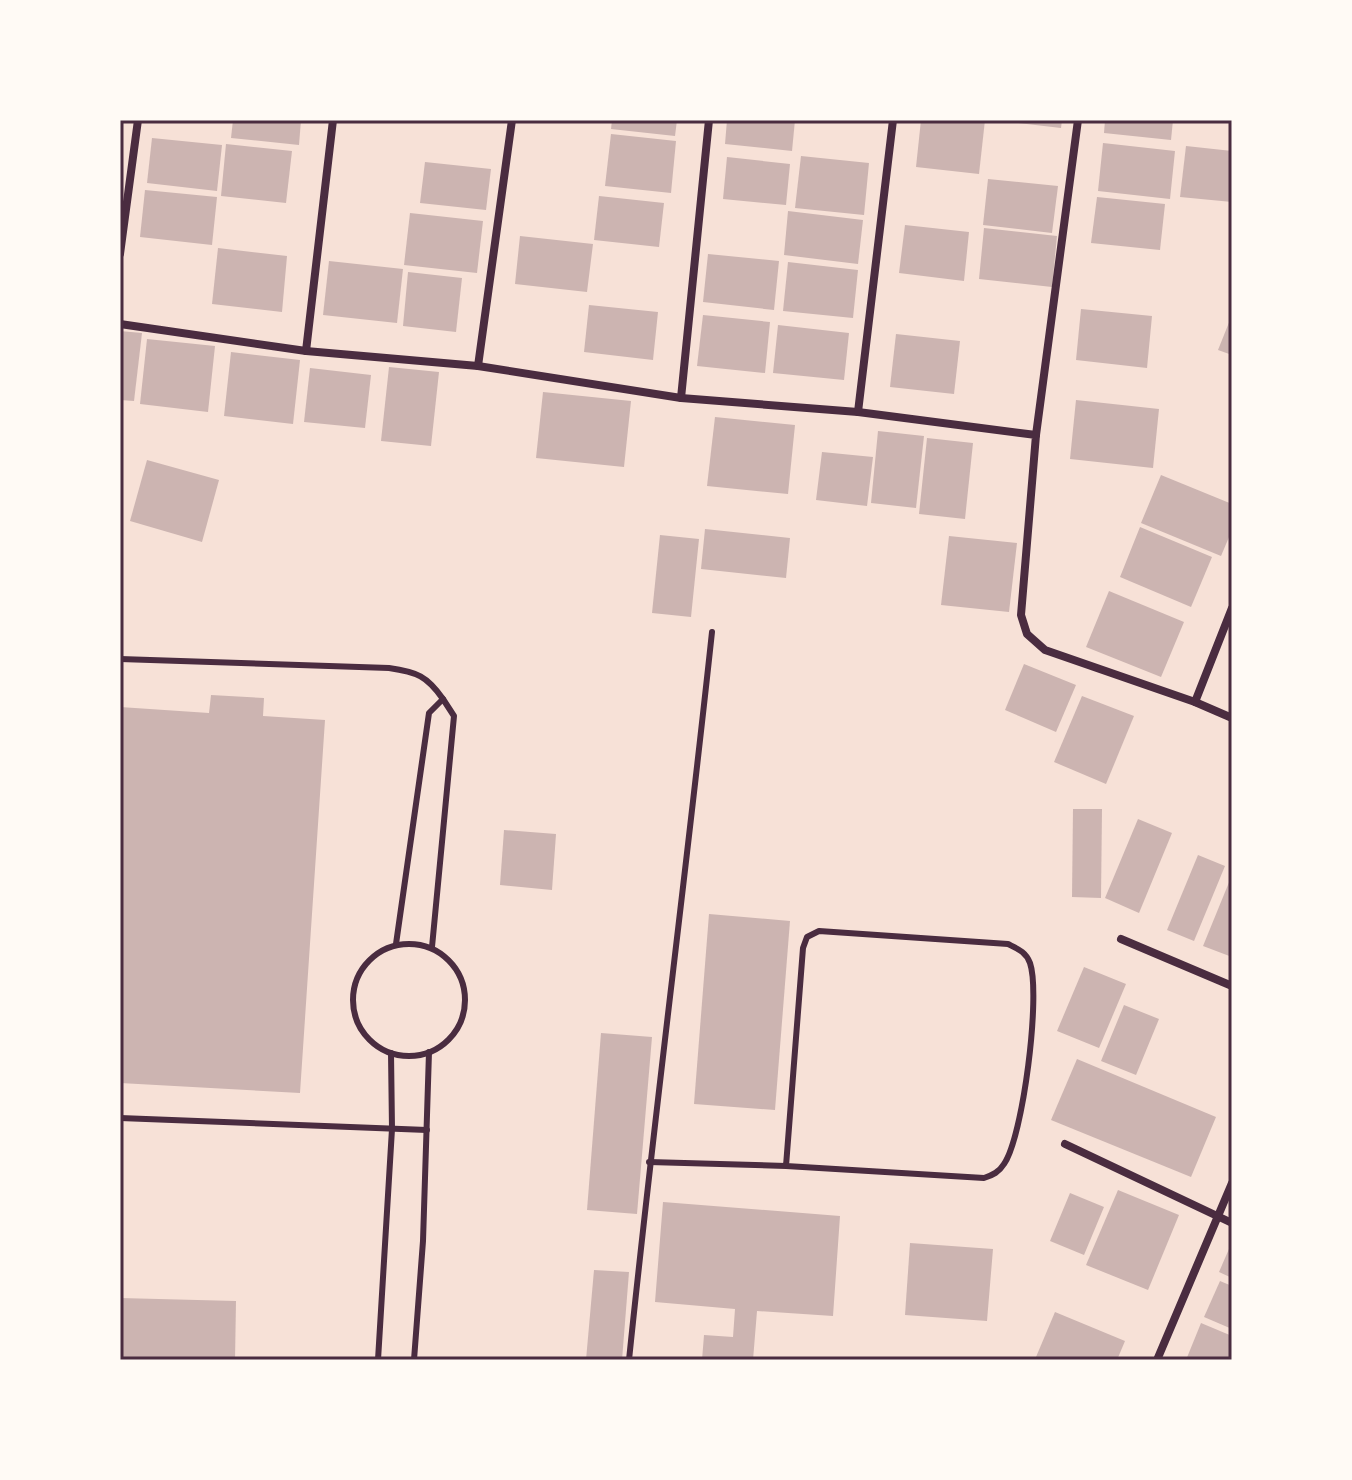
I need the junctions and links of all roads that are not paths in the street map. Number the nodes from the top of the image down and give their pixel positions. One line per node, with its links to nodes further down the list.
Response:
1 (138, 120): 7 (street)
2 (333, 120): 9 (street)
3 (512, 120): 10 (street)
4 (709, 120): 11 (street)
5 (893, 120): 12 (street)
6 (1078, 120): 13 (street)
7 (120, 254)
8 (120, 324): 9 (street)
9 (306, 351): 10 (street)
10 (478, 366): 11 (street)
11 (681, 398): 12 (street)
12 (858, 412): 13 (street)
13 (1036, 435): 18 (street)
14 (1232, 608): 18 (street)
15 (712, 632): 30 (lane)
16 (120, 659): 17 (lane)
17 (443, 699): 21 (lane); 22 (lane)
18 (1195, 702): 19 (street)
19 (1232, 718)
20 (1121, 939): 23 (street)
21 (396, 944): 22 (lane); 25 (lane)
22 (432, 947): 24 (lane)
23 (1232, 986)
24 (429, 1052): 25 (lane); 28 (lane)
25 (391, 1053): 27 (lane)
26 (120, 1118): 27 (lane)
27 (392, 1129): 28 (lane); 35 (lane)
28 (427, 1130): 36 (lane)
29 (1065, 1144): 33 (street)
30 (649, 1162): 31 (lane); 37 (lane)
31 (786, 1166): 31 (lane)
32 (1232, 1183): 33 (street)
33 (1219, 1218): 34 (street); 38 (street)
34 (1232, 1223)
35 (378, 1360)
36 (414, 1360)
37 (629, 1360)
38 (1157, 1360)

